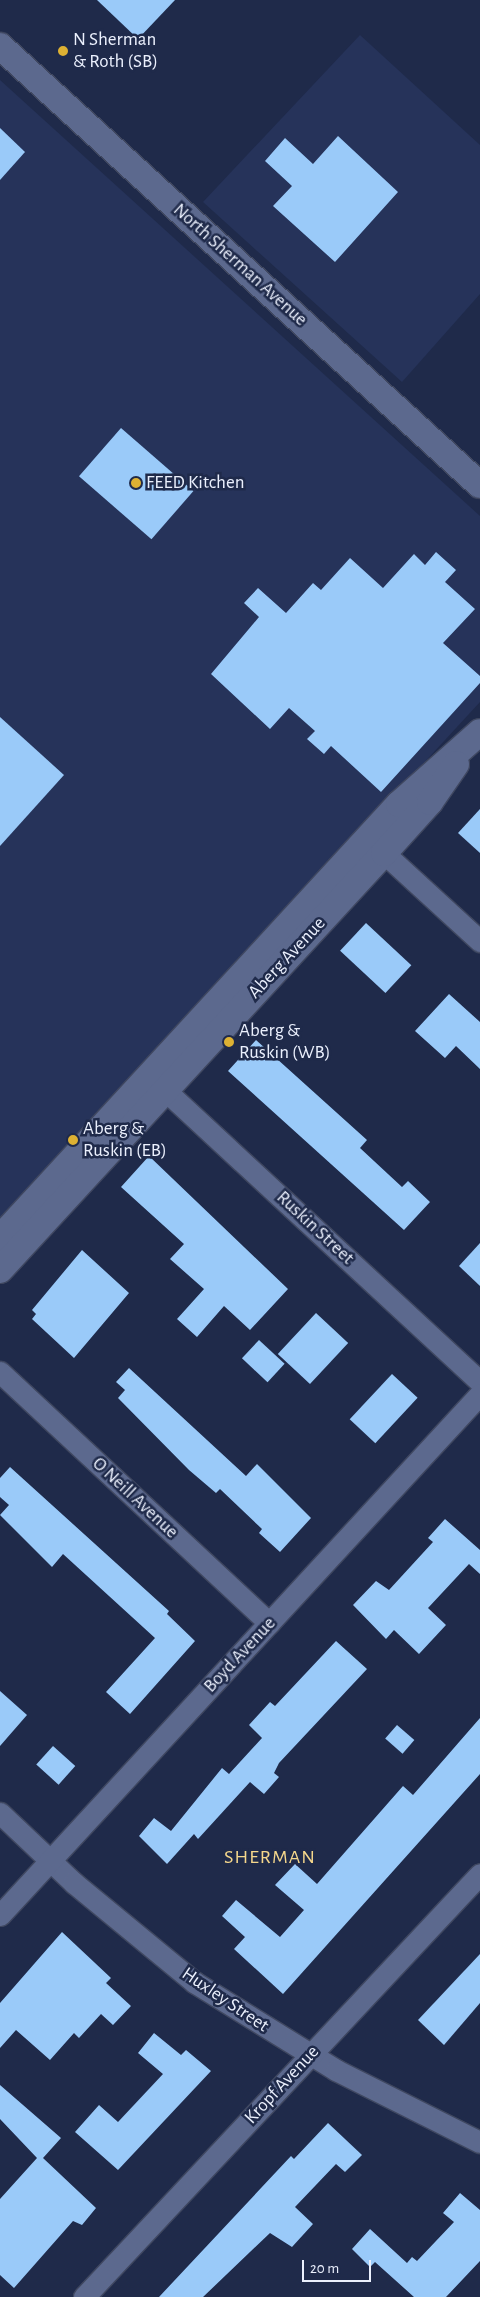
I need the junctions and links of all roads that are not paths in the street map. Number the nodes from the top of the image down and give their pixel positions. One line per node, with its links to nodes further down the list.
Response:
1 (0, 46): 2 (street, North Sherman Avenue)
2 (480, 485)
3 (472, 741): 4 (street, Aberg Avenue)
4 (376, 846): 5 (street); 6 (street, Aberg Avenue)
5 (480, 941)
6 (157, 1083): 7 (street, Aberg Avenue); 8 (street, Aberg Avenue); 10 (street, Ruskin Street)
7 (0, 1238)
8 (0, 1270)
9 (0, 1372): 12 (street, O Neill Avenue)
10 (480, 1382)
11 (480, 1394): 12 (street, Boyd Avenue)
12 (269, 1623): 14 (street, Boyd Avenue)
13 (0, 1813): 14 (street, Huxley Street)
14 (50, 1861): 16 (street, Boyd Avenue); 17 (street, Huxley Street)
15 (480, 1874): 17 (street, Kropf Avenue)
16 (0, 1915)
17 (310, 2055): 18 (street, Huxley Street); 19 (street, Kropf Avenue)
18 (480, 2142)
19 (84, 2297)

